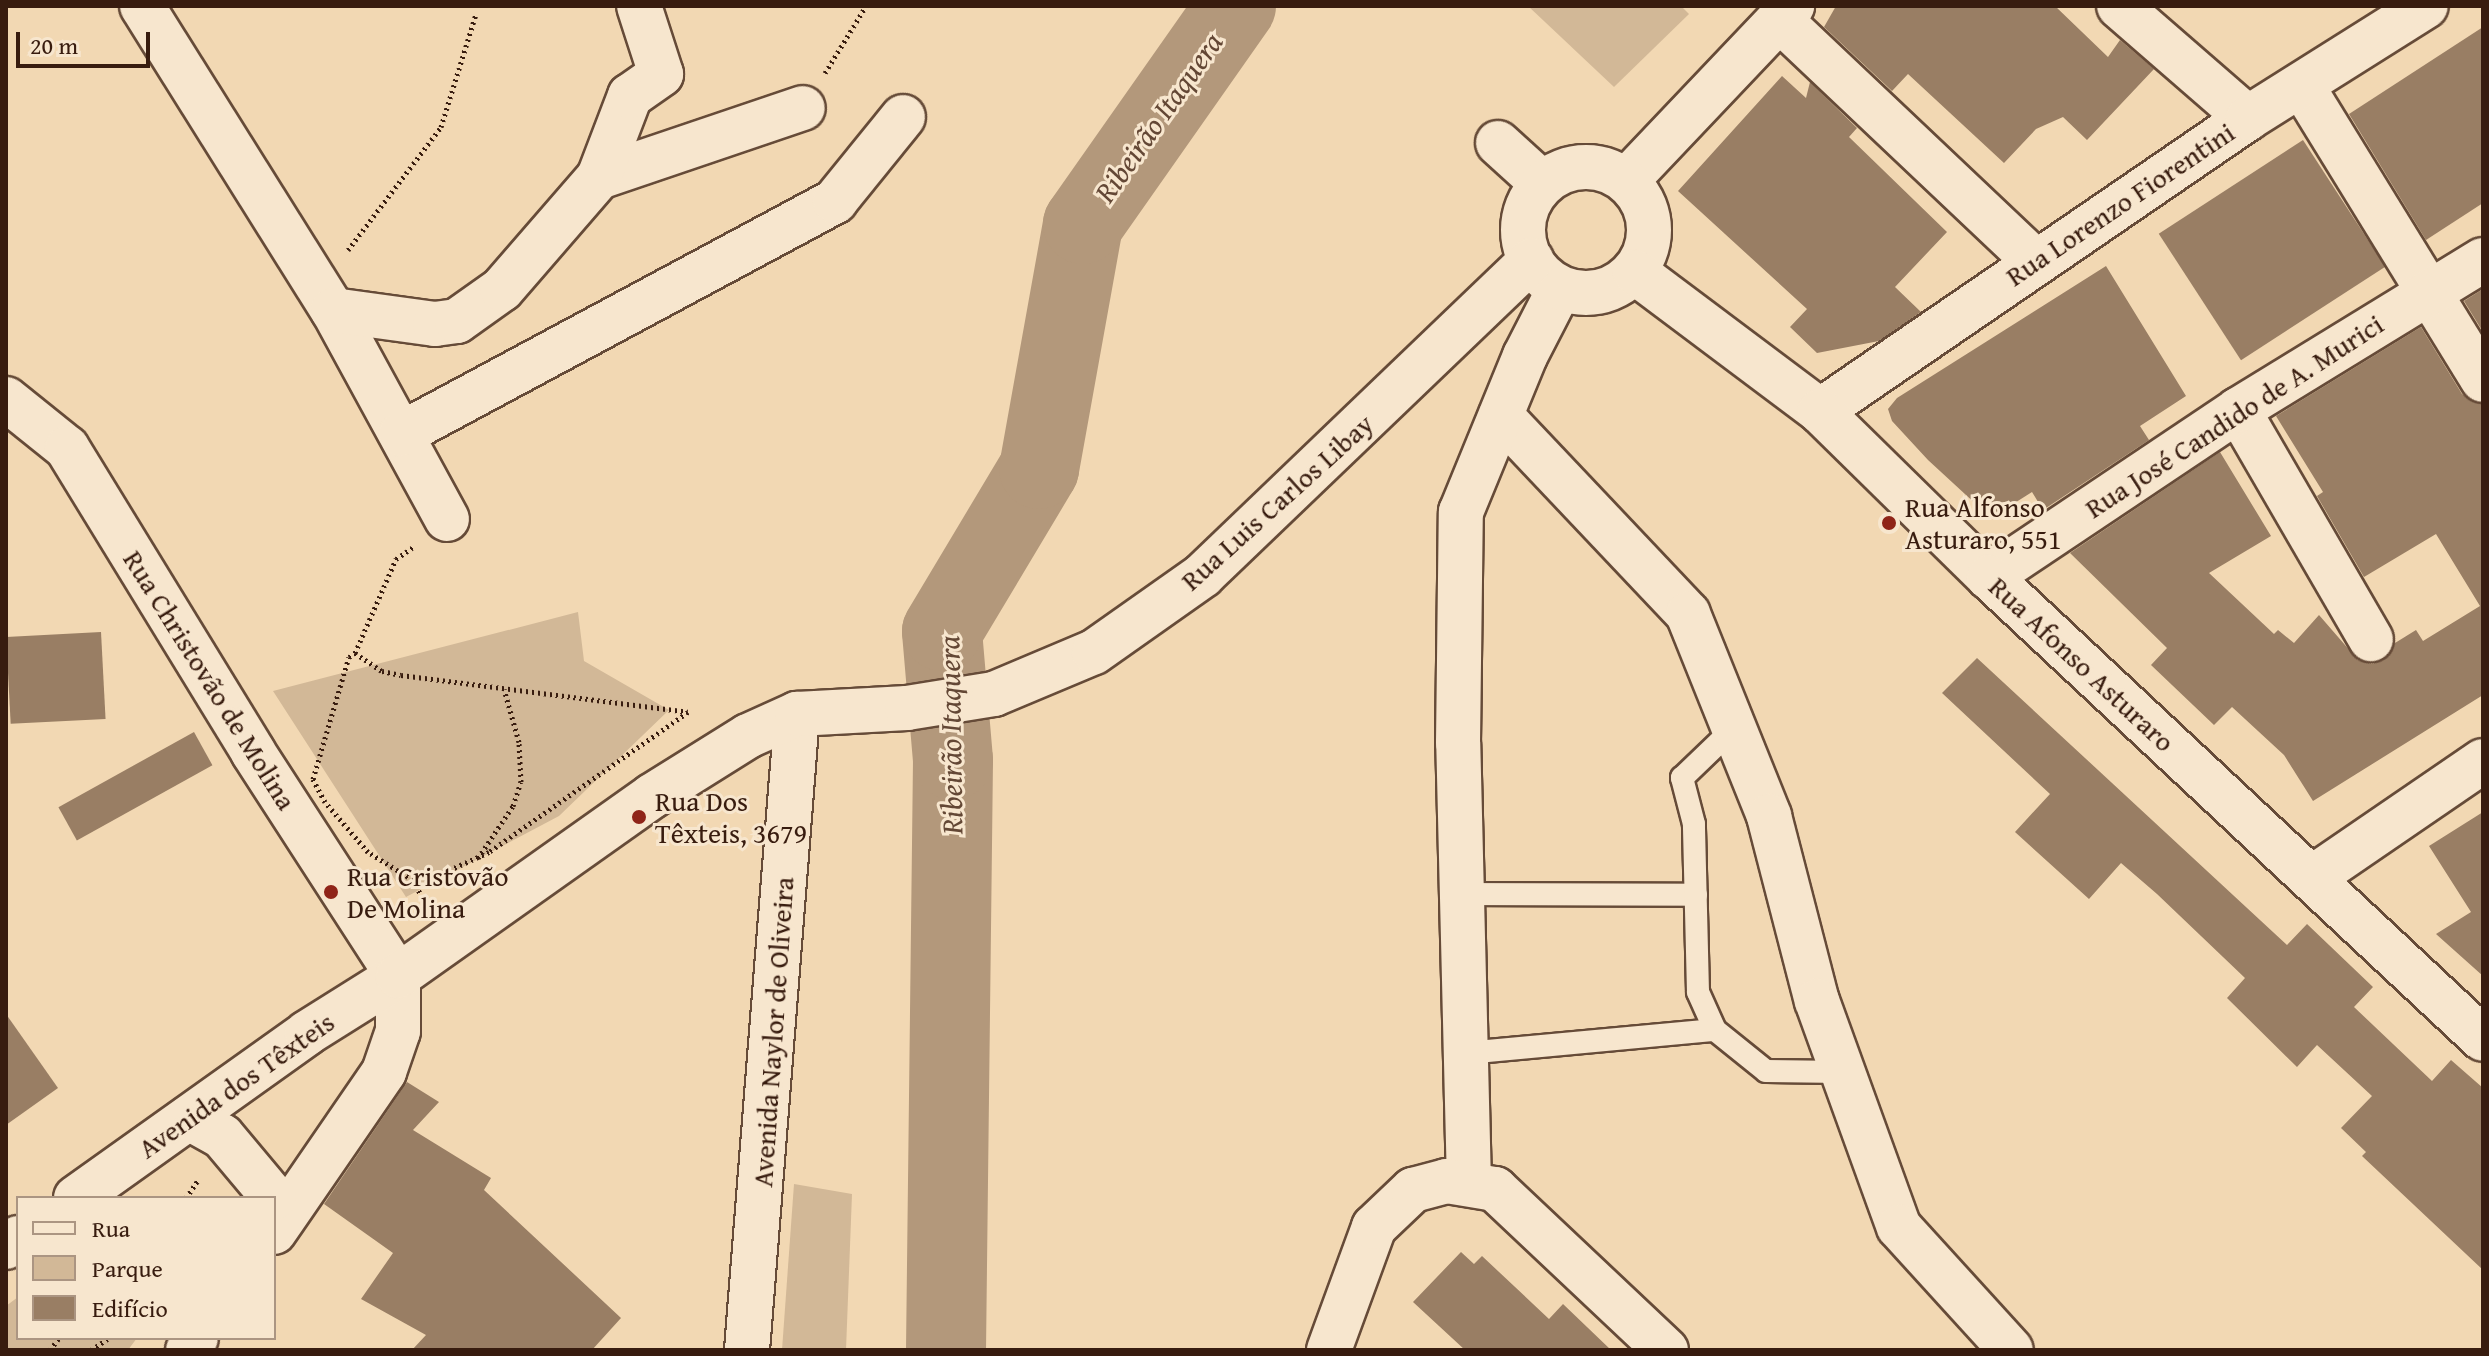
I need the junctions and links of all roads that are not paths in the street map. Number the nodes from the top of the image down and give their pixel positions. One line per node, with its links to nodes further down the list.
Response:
1 (142, 6): 19 (street)
2 (639, 6): 11 (street)
3 (2119, 6): 9 (street)
4 (2426, 6): 6 (street, Rua Lorenzo Fiorentini)
5 (1786, 13): 12 (street); 15 (street)
6 (2302, 86): 9 (street, Rua Lorenzo Fiorentini); 18 (street)
7 (803, 108): 11 (street)
8 (903, 117): 25 (street)
9 (2248, 118): 15 (street, Rua Lorenzo Fiorentini)
10 (1498, 143): 13 (street)
11 (599, 177): 19 (street)
12 (1627, 180): 13 (street); 16 (street)
13 (1542, 183): 17 (street)
14 (2483, 260): 18 (street, Rua José Candido de A. Murici)
15 (2035, 261): 23 (street, Rua Lorenzo Fiorentini)
16 (1635, 272): 17 (street); 23 (street, Rua Afonso Asturaro)
17 (1545, 274): 24 (street); 29 (street, Rua Luis Carlos Libay)
18 (2428, 291): 20 (street); 22 (street, Rua José Candido de A. Murici)
19 (326, 300): 25 (street)
20 (2483, 380)
21 (6, 399): 35 (street, Rua Christovão de Molina)
22 (2238, 410): 27 (street, Rua José Candido de A. Murici); 28 (street)
23 (1820, 411): 27 (street, Rua Afonso Asturaro)
24 (1501, 416): 30 (street); 33 (street)
25 (401, 434): 26 (street)
26 (447, 519)
27 (1989, 577): 32 (street, Rua Afonso Asturaro)
28 (2371, 639)
29 (797, 714): 35 (street, Rua Luis Carlos Libay); 45 (street, Avenida Naylor de Oliveira)
30 (1734, 728): 34 (lane); 39 (street)
31 (2483, 761): 32 (street)
32 (2312, 878): 37 (street, Rua Afonso Asturaro)
33 (1462, 894): 34 (lane); 38 (street)
34 (1696, 895): 36 (lane)
35 (398, 976): 40 (street, Avenida dos Têxteis); 44 (street)
36 (1715, 1030): 38 (lane); 39 (lane)
37 (2483, 1039)
38 (1466, 1053): 41 (street)
39 (1843, 1072): 48 (street)
40 (189, 1118): 42 (street, Avenida dos Têxteis); 43 (street)
41 (1469, 1184): 46 (street); 47 (street)
42 (79, 1196)
43 (266, 1196)
44 (277, 1211)
45 (747, 1350)
46 (1329, 1350)
47 (1666, 1350)
48 (2011, 1350)

